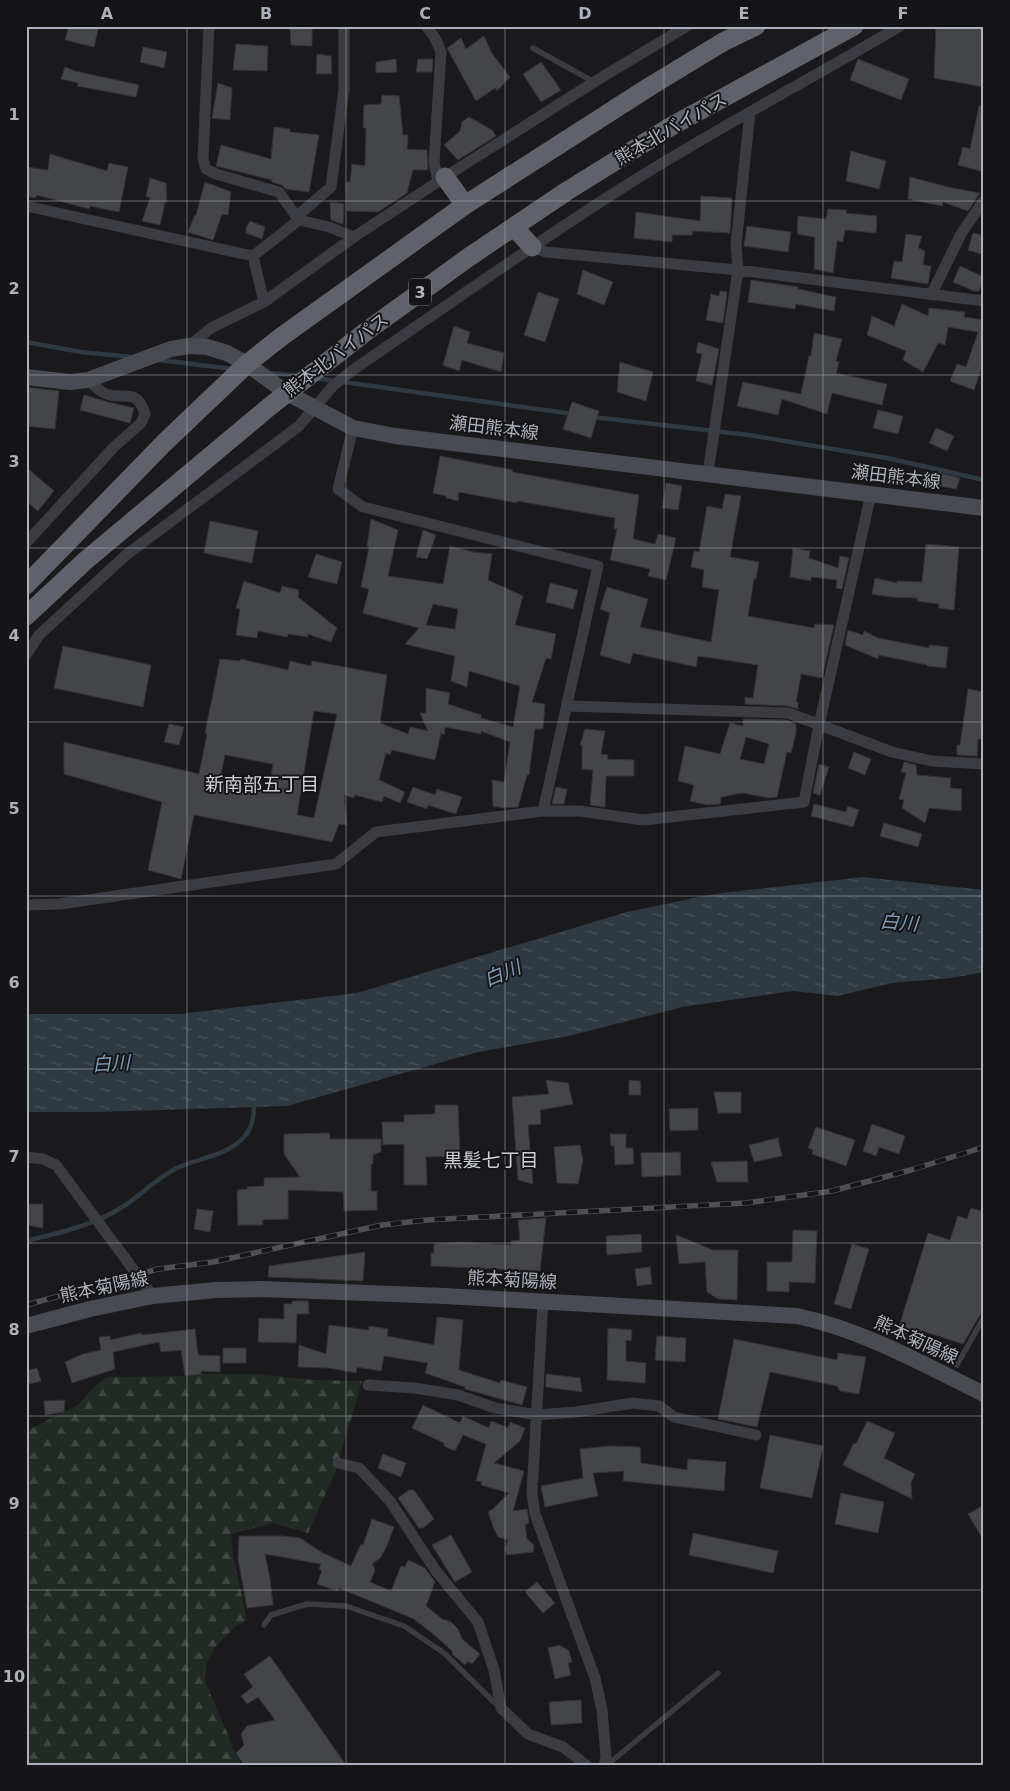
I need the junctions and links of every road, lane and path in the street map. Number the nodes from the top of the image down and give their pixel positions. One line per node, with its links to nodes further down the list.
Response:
1 (209, 26): 16 (street)
2 (344, 26): 16 (street)
3 (426, 26): 12 (street)
4 (687, 26): 10 (street)
5 (756, 26): 8 (highway)
6 (900, 26): 11 (street)
7 (846, 29): 17 (highway, 熊本北バイパス / 3)
8 (742, 31): 14 (highway)
9 (533, 48): 10 (lane)
10 (594, 82): 12 (street)
11 (750, 112): 19 (street); 21 (street)
12 (442, 179): 14 (highway); 18 (street)
13 (984, 200): 22 (street)
14 (465, 204): 26 (highway)
15 (26, 206): 20 (street)
16 (298, 218): 18 (street); 20 (street)
17 (514, 227): 19 (highway); 29 (highway, 熊本北バイパス / 3)
18 (354, 236): 24 (street)
19 (532, 247): 21 (street); 30 (street)
20 (253, 256): 24 (street)
21 (738, 270): 22 (street); 32 (street)
22 (931, 295): 23 (street)
23 (984, 301)
24 (264, 302): 25 (street)
25 (189, 346): 26 (main road, 瀬田熊本線); 28 (main road, 瀬田熊本線)
26 (247, 364): 29 (main road, 瀬田熊本線); 36 (highway)
27 (26, 376): 28 (main road, 瀬田熊本線)
28 (88, 380): 35 (street)
29 (286, 393): 30 (main road, 瀬田熊本線); 37 (highway, 熊本北バイパス / 3)
30 (314, 408): 31 (main road, 瀬田熊本線); 38 (street)
31 (353, 428): 32 (main road, 瀬田熊本線); 39 (street)
32 (708, 473): 33 (main road, 瀬田熊本線)
33 (871, 494): 34 (main road, 瀬田熊本線); 40 (street)
34 (984, 508)
35 (26, 543)
36 (26, 585)
37 (26, 616)
38 (26, 655)
39 (568, 706): 40 (street); 42 (street)
40 (819, 725): 41 (street); 42 (street)
41 (984, 764)
42 (543, 811): 43 (street)
43 (26, 905)
44 (26, 1157): 45 (street)
45 (153, 1296): 46 (main road, 熊本菊陽線); 48 (main road, 熊本菊陽線)
46 (543, 1301): 51 (main road, 熊本菊陽線); 52 (street)
47 (984, 1318): 49 (lane)
48 (26, 1326)
49 (958, 1365)
50 (368, 1386): 52 (street)
51 (984, 1394)
52 (537, 1415): 53 (street); 59 (street)
53 (756, 1435)
54 (338, 1463): 57 (street)
55 (264, 1625): 57 (lane)
56 (718, 1673): 59 (lane)
57 (501, 1708): 58 (street)
58 (586, 1765)
59 (606, 1765)

